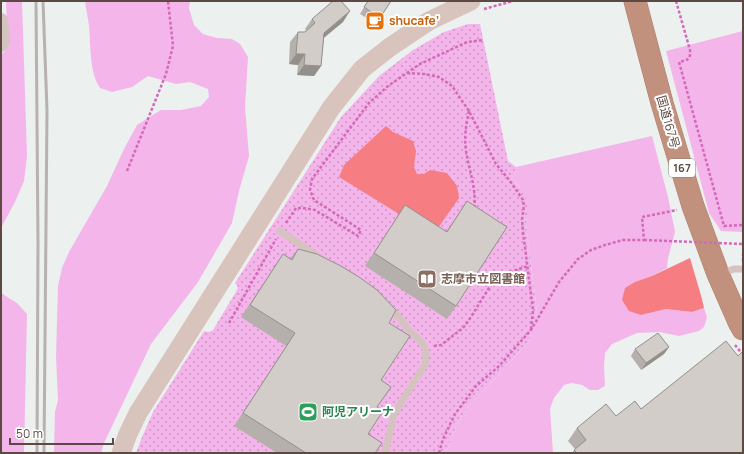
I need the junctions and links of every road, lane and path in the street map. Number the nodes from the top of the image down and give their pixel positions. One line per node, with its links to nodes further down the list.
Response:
1 (168, 1): 11 (path)
2 (513, 1): 5 (path)
3 (635, 1): 21 (highway, 国道167号 / 167)
4 (676, 1): 14 (path)
5 (477, 5): 27 (street)
6 (1, 20): 8 (street)
7 (484, 40): 9 (path)
8 (1, 45)
9 (406, 73): 10 (path); 15 (path)
10 (469, 111): 13 (path); 19 (path)
11 (127, 171)
12 (680, 209): 16 (path)
13 (473, 213)
14 (743, 225)
15 (280, 231): 18 (lane); 23 (path)
16 (644, 240): 17 (path, bridge); 25 (path)
17 (743, 244)
18 (326, 262)
19 (528, 266): 25 (path); 26 (path)
20 (743, 269): 21 (lane)
21 (718, 274): 24 (highway, 国道167号 / 167)
22 (382, 302): 26 (lane)
23 (229, 323)
24 (743, 329)
25 (531, 330): 29 (path)
26 (424, 346): 28 (lane)
27 (121, 453)
28 (385, 453)
29 (439, 453)

